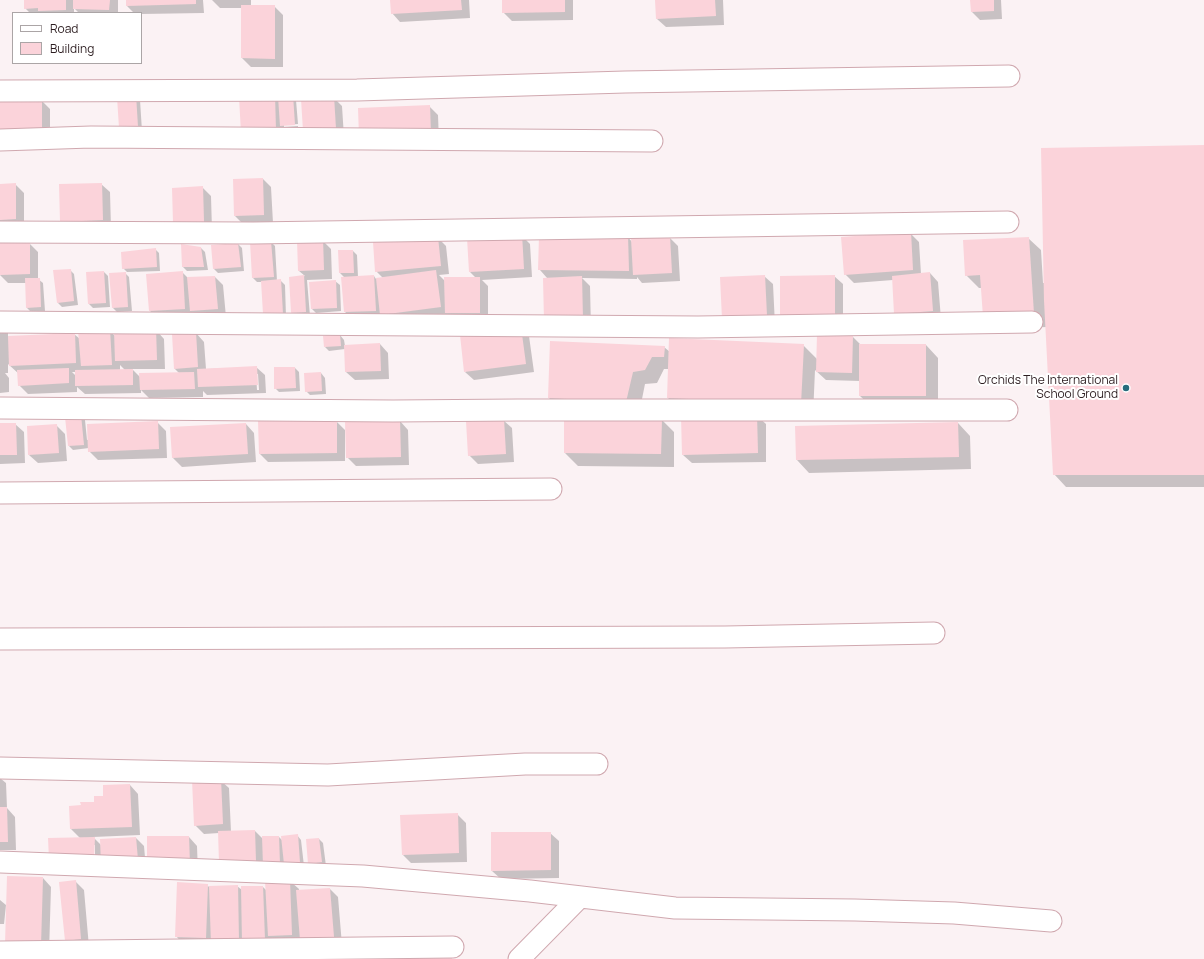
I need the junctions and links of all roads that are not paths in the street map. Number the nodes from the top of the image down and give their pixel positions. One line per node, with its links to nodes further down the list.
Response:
1 (1009, 76): 2 (street)
2 (0, 91)
3 (0, 140): 4 (street)
4 (652, 141)
5 (1008, 222): 6 (street)
6 (0, 232)
7 (0, 322): 8 (street)
8 (1032, 322)
9 (0, 408): 10 (street)
10 (1007, 410)
11 (550, 489): 12 (street)
12 (0, 493)
13 (934, 633): 14 (street)
14 (0, 639)
15 (598, 764): 16 (street)
16 (0, 768)
17 (0, 862): 18 (street)
18 (580, 897): 19 (street); 22 (street)
19 (1051, 921)
20 (453, 947): 21 (street)
21 (0, 952)
22 (519, 959)

